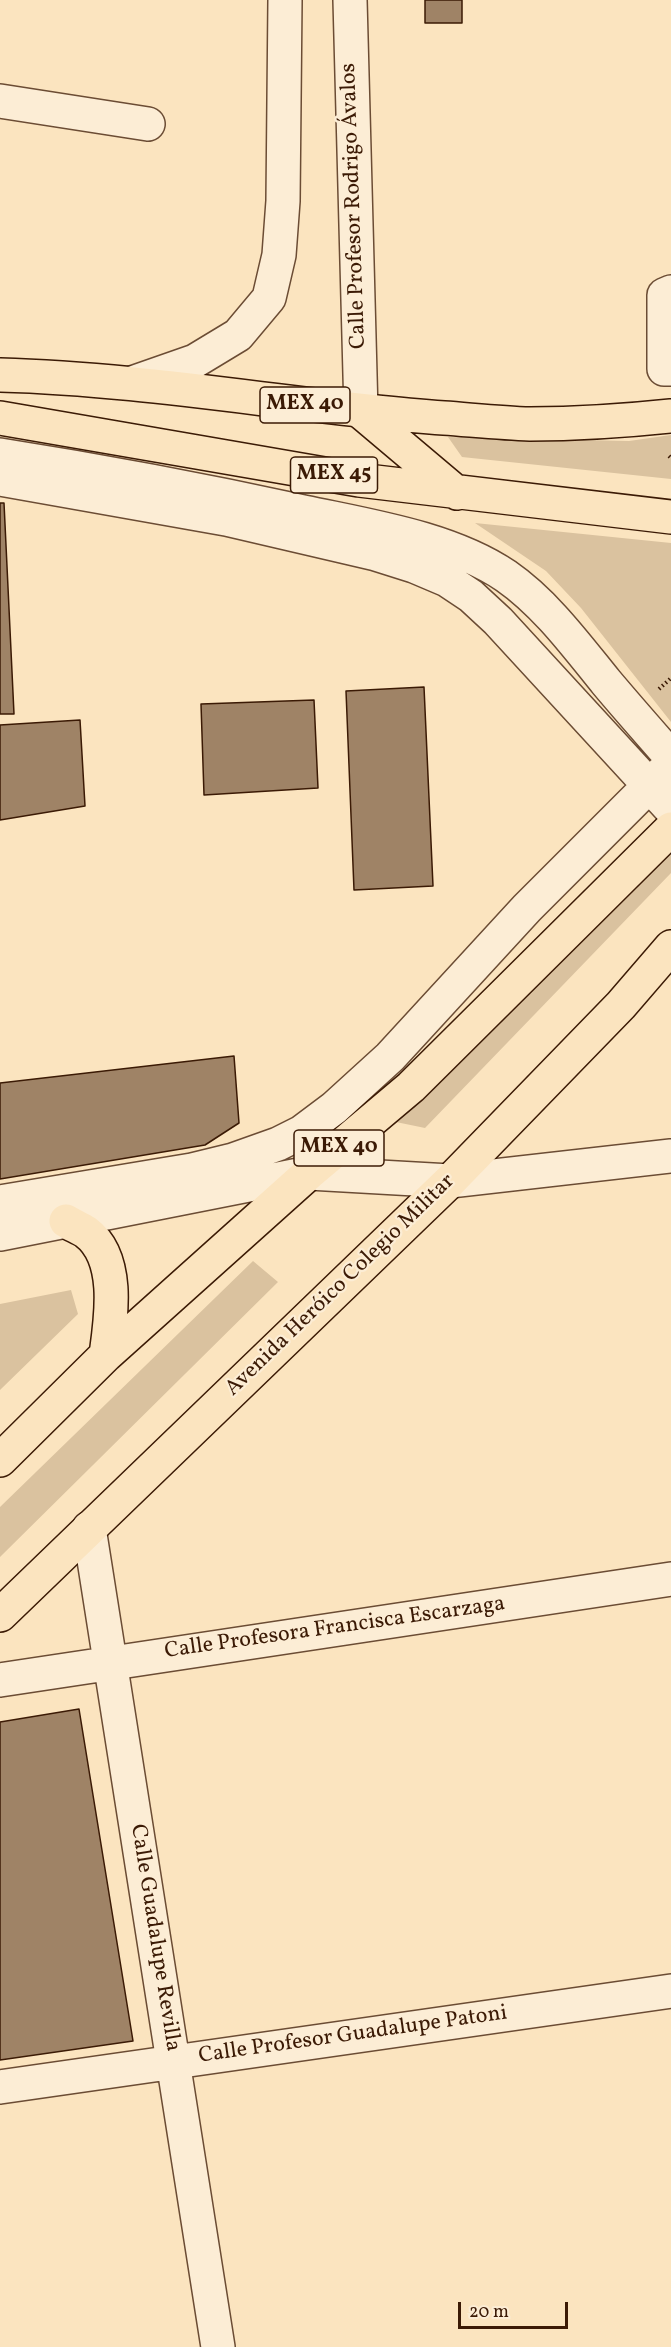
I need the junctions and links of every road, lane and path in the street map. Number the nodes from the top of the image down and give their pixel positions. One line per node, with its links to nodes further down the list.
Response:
1 (285, 0): 8 (street)
2 (350, 0): 9 (street, Calle Profesor Rodrigo Ávalos)
3 (0, 101): 4 (street)
4 (148, 124)
5 (671, 292): 6 (street)
6 (671, 369)
7 (0, 375): 8 (main road, MEX 40)
8 (132, 383): 9 (main road, MEX 40)
9 (361, 411): 10 (main road, MEX 40); 14 (main road)
10 (671, 416)
11 (0, 418): 14 (main road, MEX 45)
12 (0, 455): 16 (street)
13 (0, 479): 17 (street)
14 (457, 493): 15 (main road, MEX 45)
15 (671, 518)
16 (671, 757)
17 (664, 786): 25 (street)
18 (671, 829): 23 (main road, MEX 40)
19 (671, 947): 21 (main road, Avenida Heróico Colegio Militar)
20 (671, 978): 21 (main road)
21 (621, 1005): 24 (main road, Avenida Heróico Colegio Militar)
22 (671, 1156): 24 (street)
23 (309, 1173): 24 (street); 26 (street); 28 (main road, MEX 40)
24 (450, 1181): 30 (main road, Avenida Heróico Colegio Militar)
25 (0, 1202)
26 (66, 1221): 27 (street); 28 (main road)
27 (0, 1234)
28 (106, 1355): 29 (main road, MEX 40)
29 (0, 1460)
30 (89, 1528): 32 (main road, Avenida Heróico Colegio Militar); 33 (street, Calle Guadalupe Revilla)
31 (671, 1579): 33 (street, Calle Profesora Francisca Escarzaga)
32 (0, 1615)
33 (110, 1662): 34 (street, Calle Profesora Francisca Escarzaga); 36 (street, Calle Guadalupe Revilla)
34 (0, 1680)
35 (671, 1991): 36 (street, Calle Profesor Guadalupe Patoni)
36 (173, 2062): 37 (street, Calle Profesor Guadalupe Patoni); 38 (street, Calle Guadalupe Revilla)
37 (0, 2087)
38 (218, 2347)

